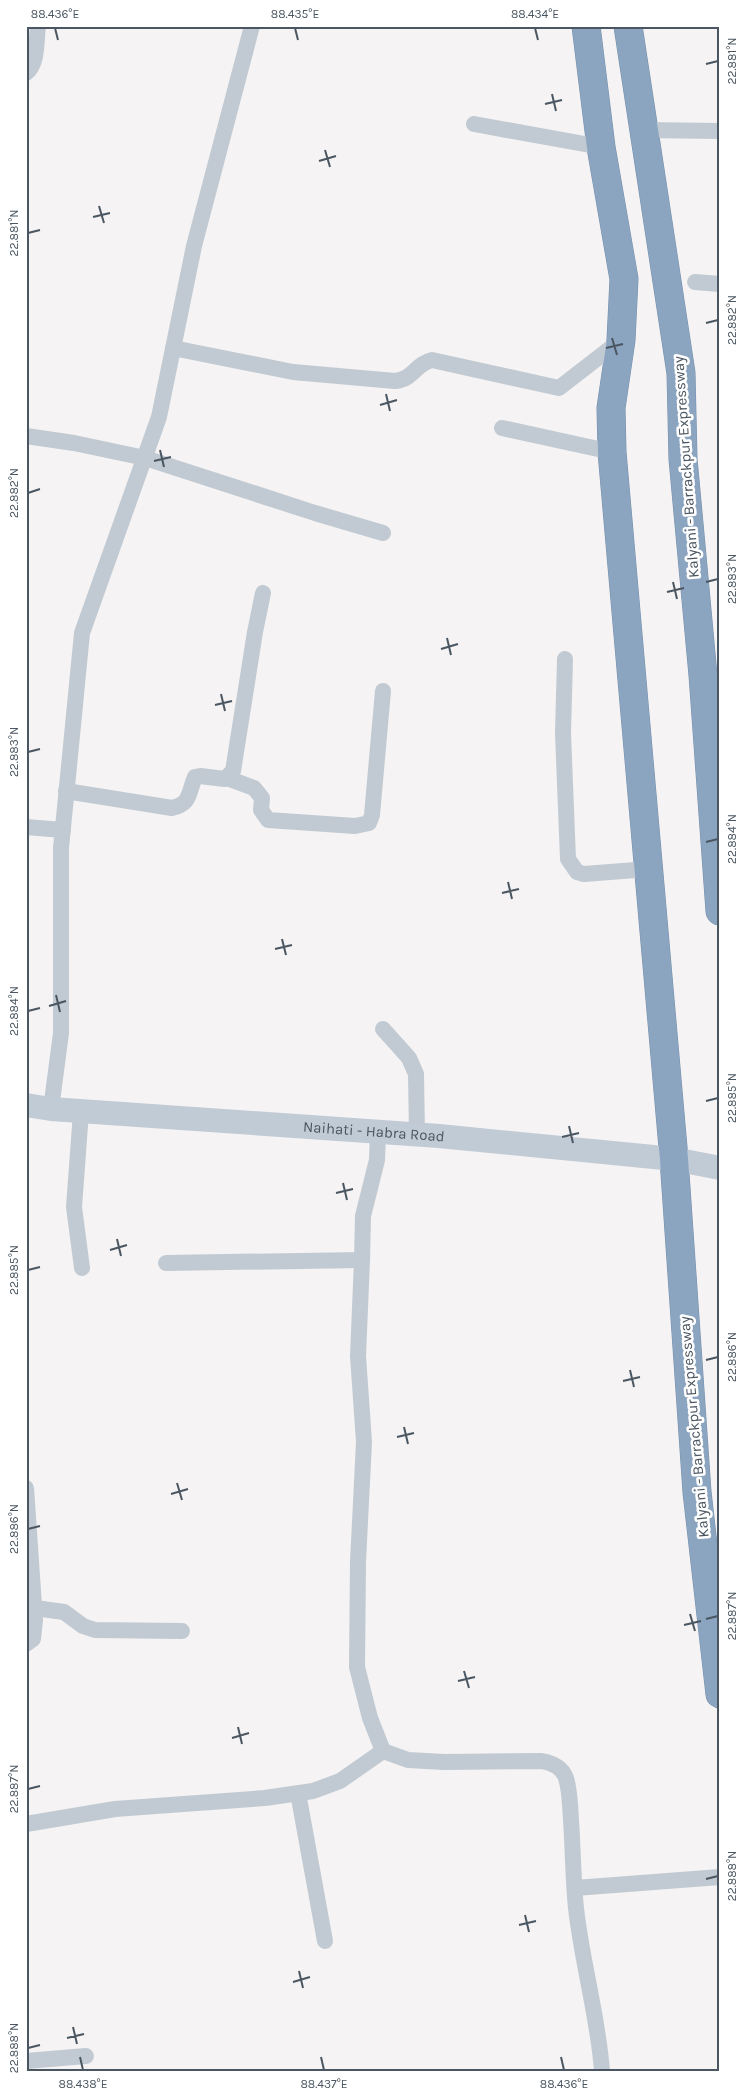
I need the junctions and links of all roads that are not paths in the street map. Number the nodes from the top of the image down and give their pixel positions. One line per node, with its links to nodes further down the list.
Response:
1 (38, 26): 5 (street)
2 (252, 26): 13 (street)
3 (586, 26): 9 (highway, Kalyani - Barrackpur Expressway)
4 (628, 26): 7 (highway, Kalyani - Barrackpur Expressway)
5 (26, 73)
6 (474, 124): 9 (street)
7 (643, 130): 8 (street); 27 (highway, Kalyani - Barrackpur Expressway)
8 (720, 131)
9 (601, 147): 12 (highway, Kalyani - Barrackpur Expressway)
10 (695, 282): 11 (street)
11 (720, 284)
12 (621, 340): 13 (street); 16 (highway, Kalyani - Barrackpur Expressway)
13 (173, 348): 17 (street)
14 (502, 428): 16 (street)
15 (26, 436): 17 (street)
16 (612, 452): 26 (highway, Kalyani - Barrackpur Expressway)
17 (145, 458): 18 (street); 23 (street)
18 (383, 533)
19 (263, 593): 22 (street)
20 (565, 659): 26 (street)
21 (383, 691): 22 (street)
22 (227, 778): 23 (street)
23 (66, 791): 25 (street)
24 (26, 827): 25 (street)
25 (63, 830): 30 (street)
26 (649, 870): 34 (highway, Kalyani - Barrackpur Expressway)
27 (720, 911)
28 (383, 1029): 33 (street)
29 (26, 1105): 30 (main road, Naihati - Habra Road)
30 (51, 1109): 31 (main road, Naihati - Habra Road)
31 (81, 1112): 32 (main road, Naihati - Habra Road); 38 (street)
32 (378, 1132): 33 (main road, Naihati - Habra Road); 36 (street)
33 (417, 1134): 34 (main road, Naihati - Habra Road)
34 (674, 1159): 35 (main road, Naihati - Habra Road); 43 (highway, Kalyani - Barrackpur Expressway)
35 (720, 1168)
36 (362, 1260): 37 (street); 44 (street)
37 (166, 1263)
38 (82, 1268)
39 (26, 1488): 40 (street)
40 (34, 1608): 41 (street); 42 (street)
41 (182, 1631)
42 (26, 1644)
43 (720, 1694)
44 (384, 1751): 45 (street); 48 (street)
45 (298, 1793): 46 (street); 49 (street)
46 (26, 1824)
47 (720, 1877): 48 (street)
48 (575, 1888): 52 (street)
49 (325, 1941)
50 (86, 2056): 51 (street)
51 (26, 2061)
52 (602, 2071)

